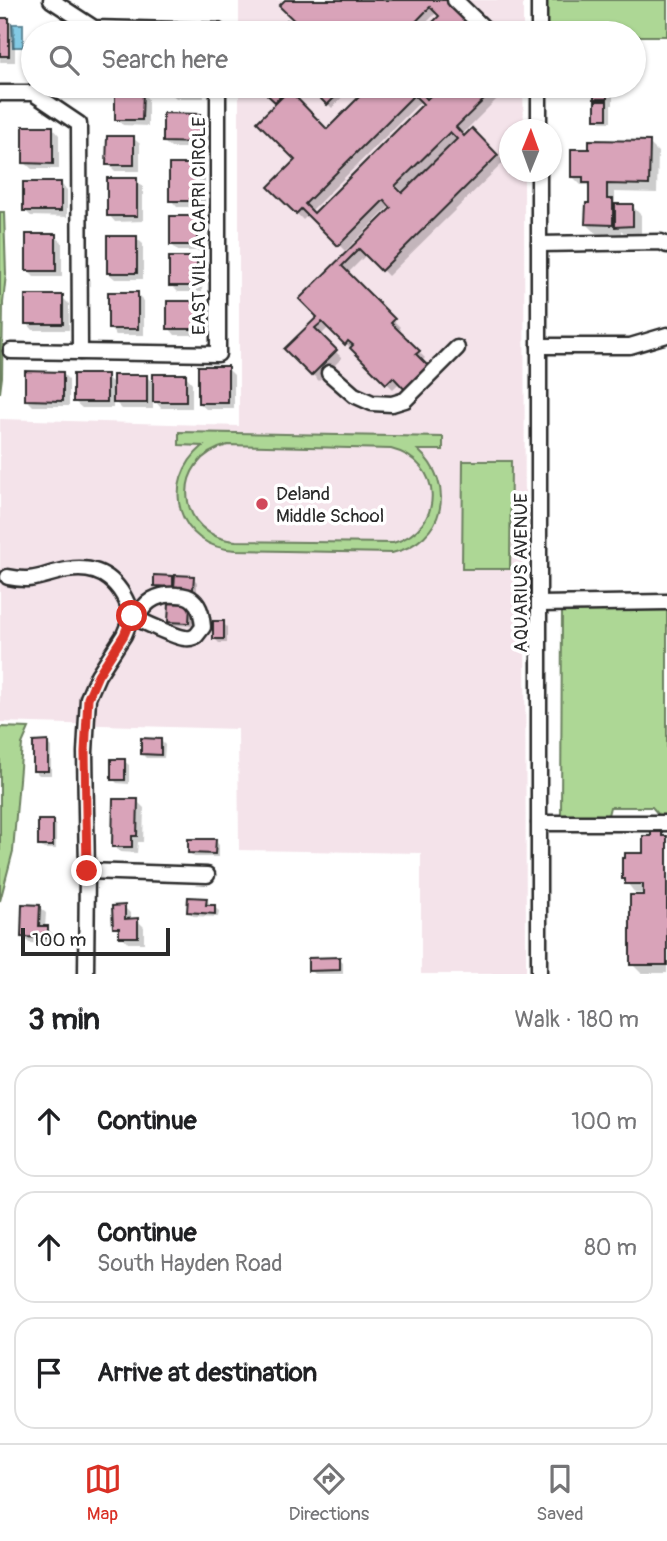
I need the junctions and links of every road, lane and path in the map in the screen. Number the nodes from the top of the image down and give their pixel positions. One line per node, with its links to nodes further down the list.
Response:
1 (51, 0): 4 (street)
2 (455, 0): 5 (street)
3 (539, 0): 6 (street)
4 (83, 21)
5 (477, 21)
6 (539, 21)
7 (0, 93): 8 (street)
8 (21, 93)
9 (40, 98): 20 (street)
10 (218, 98): 20 (street, EAST VILLA CAPRI CIRCLE)
11 (539, 98): 12 (street)
12 (539, 119)
13 (539, 182): 14 (street, AQUARIUS AVENUE)
14 (539, 244): 15 (street); 17 (street, AQUARIUS AVENUE)
15 (667, 245)
16 (667, 335): 17 (street)
17 (539, 346): 24 (street, AQUARIUS AVENUE)
18 (457, 348): 21 (street)
19 (11, 351): 20 (street, EAST VILLA CAPRI CIRCLE)
20 (80, 352)
21 (329, 373)
22 (8, 577): 27 (street)
23 (667, 602): 24 (street)
24 (539, 604): 25 (street, AQUARIUS AVENUE)
25 (539, 823): 26 (street); 30 (street, AQUARIUS AVENUE)
26 (667, 823)
27 (87, 871): 28 (street); 29 (street)
28 (207, 874)
29 (86, 974)
30 (539, 974)

